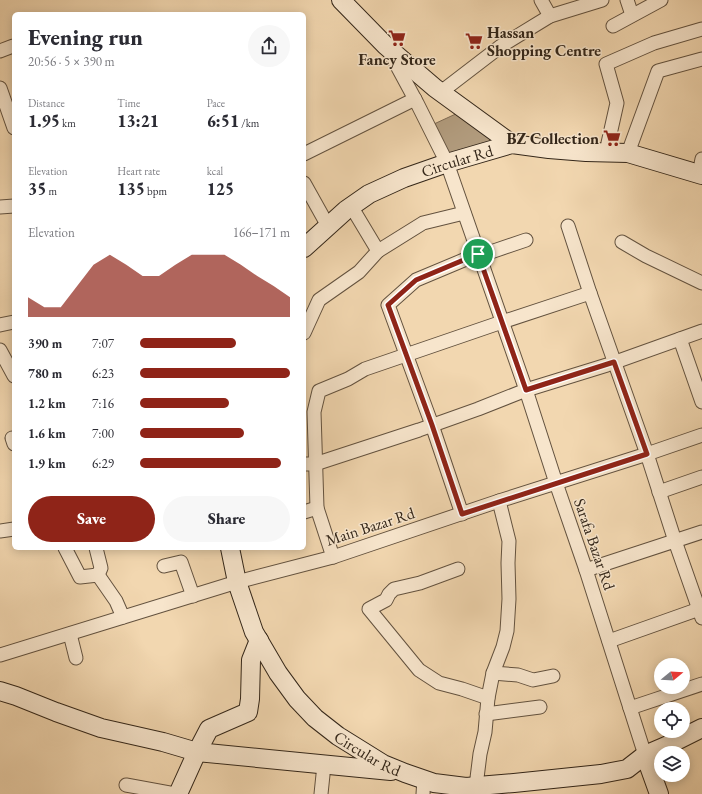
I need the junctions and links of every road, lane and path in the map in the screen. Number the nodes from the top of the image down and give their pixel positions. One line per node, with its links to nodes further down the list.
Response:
1 (341, 0): 11 (street)
2 (541, 0): 7 (street)
3 (602, 0): 7 (street)
4 (627, 0): 6 (street)
5 (661, 0): 6 (street)
6 (632, 15): 8 (street)
7 (550, 16): 15 (street)
8 (613, 26)
9 (702, 29): 19 (street)
10 (12, 46): 12 (street)
11 (386, 46): 15 (street); 16 (street, Sarafa Bazar Rd)
12 (0, 51)
13 (702, 60): 21 (street)
14 (0, 88): 17 (street)
15 (441, 92): 18 (street)
16 (415, 99): 20 (street); 22 (street, Sarafa Bazar Rd)
17 (12, 122)
18 (512, 144): 19 (street, Circular Rd); 22 (street, Circular Rd)
19 (606, 152): 21 (street, Circular Rd)
20 (306, 153)
21 (628, 153): 23 (street, Circular Rd)
22 (447, 163): 25 (street, Circular Rd); 26 (street, Sarafa Bazar Rd)
23 (701, 169)
24 (306, 187): 27 (street)
25 (351, 206): 27 (street, Circular Rd); 32 (street)
26 (464, 213): 32 (street); 33 (street, Sarafa Bazar Rd)
27 (328, 226): 31 (street, Circular Rd)
28 (568, 226): 35 (street)
29 (526, 240): 33 (street)
30 (622, 242): 34 (street)
31 (306, 246)
32 (378, 250): 39 (street)
33 (479, 255): 37 (street, Sarafa Bazar Rd); 43 (street)
34 (702, 283)
35 (590, 293): 37 (street); 44 (street)
36 (12, 322): 38 (street)
37 (502, 322): 43 (street); 46 (street, Sarafa Bazar Rd)
38 (0, 325)
39 (306, 329)
40 (702, 331): 41 (street)
41 (680, 340): 44 (street); 47 (street)
42 (0, 350): 45 (street)
43 (406, 354): 48 (street); 51 (street)
44 (614, 362): 46 (street); 50 (street)
45 (12, 372)
46 (526, 390): 48 (street); 53 (street, Sarafa Bazar Rd)
47 (702, 402)
48 (432, 425): 51 (street); 57 (street)
49 (702, 435): 50 (street, Main Bazar Rd)
50 (647, 454): 53 (street, Main Bazar Rd); 54 (street)
51 (309, 464): 56 (street)
52 (702, 477): 54 (street)
53 (556, 483): 55 (street, Main Bazar Rd); 68 (street, Sarafa Bazar Rd)
54 (659, 492): 61 (street)
55 (499, 501): 57 (street, Main Bazar Rd); 79 (street)
56 (310, 510): 65 (street)
57 (462, 514): 65 (street, Main Bazar Rd)
58 (12, 528): 59 (street)
59 (0, 531)
60 (702, 532): 61 (street)
61 (675, 541): 68 (street); 72 (street)
62 (66, 550): 69 (street)
63 (96, 550): 69 (street)
64 (230, 550): 70 (street, Circular Rd)
65 (333, 556): 70 (street, Main Bazar Rd)
66 (164, 566): 71 (street)
67 (458, 569): 83 (street)
68 (586, 570): 76 (street, Sarafa Bazar Rd)
69 (98, 575): 73 (street)
70 (237, 582): 71 (street, Main Bazar Rd); 75 (street, Circular Rd)
71 (193, 596): 73 (street, Main Bazar Rd)
72 (701, 611): 76 (street)
73 (123, 617): 74 (street, Main Bazar Rd)
74 (70, 634): 77 (street, Main Bazar Rd); 78 (street)
75 (259, 640): 88 (street); 91 (street, Circular Rd)
76 (609, 641): 85 (street, Sarafa Bazar Rd)
77 (0, 655)
78 (76, 658)
79 (493, 673): 80 (street); 83 (street)
80 (553, 676)
81 (702, 684): 85 (street)
82 (0, 692): 88 (street)
83 (488, 698): 86 (street)
84 (540, 707): 86 (street)
85 (630, 708): 89 (street, Sarafa Bazar Rd)
86 (486, 714): 94 (street)
87 (702, 728): 89 (street, Circular Rd)
88 (197, 752): 90 (street); 95 (street)
89 (644, 755): 94 (street, Circular Rd); 97 (street)
90 (324, 765): 91 (street); 96 (street)
91 (405, 773): 93 (street, Circular Rd)
92 (126, 786): 95 (street)
93 (424, 787): 94 (street, Circular Rd)
94 (469, 789)
95 (177, 794)
96 (321, 794)
97 (659, 794)

